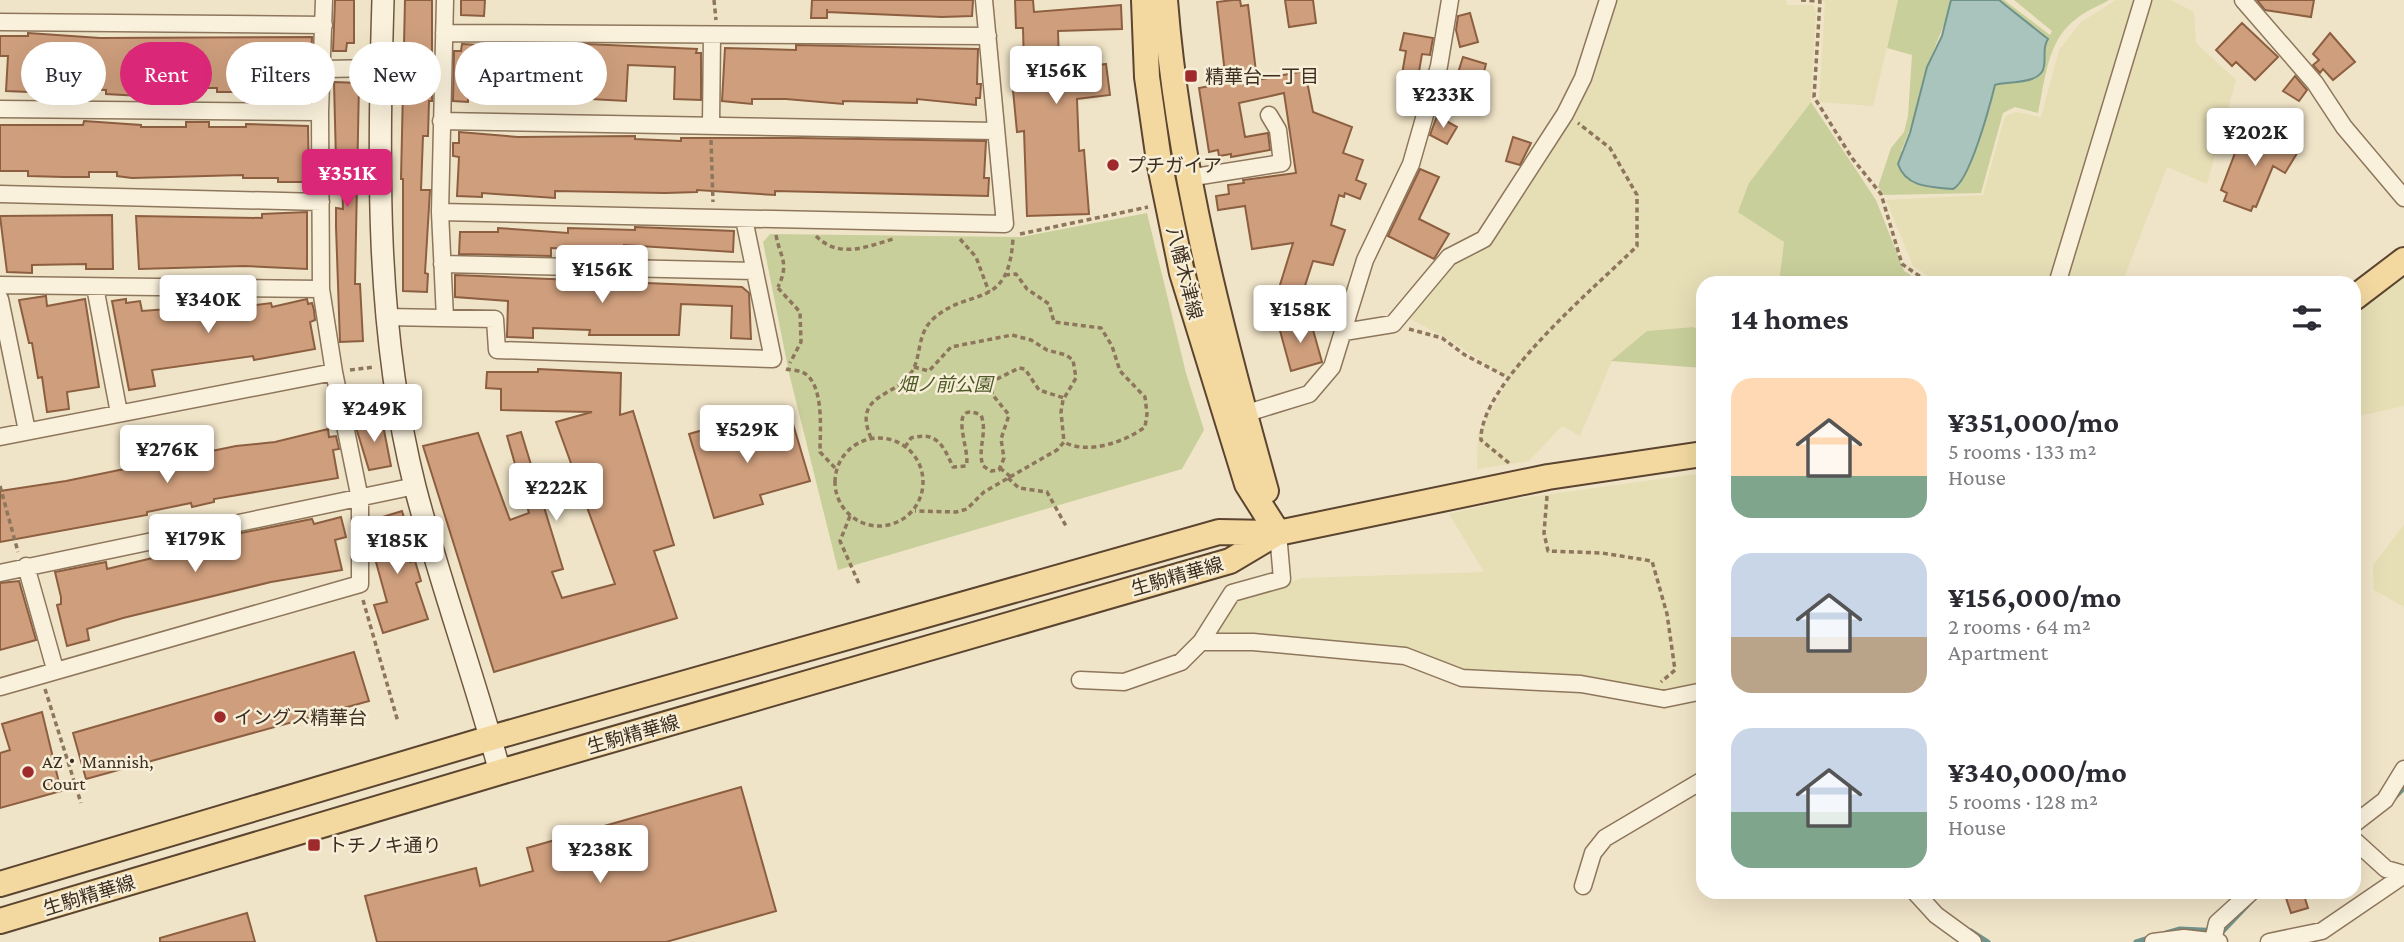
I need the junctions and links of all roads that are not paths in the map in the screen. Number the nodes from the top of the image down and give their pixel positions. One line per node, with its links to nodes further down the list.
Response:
1 (324, 0): 12 (street)
2 (383, 0): 17 (street)
3 (445, 0): 13 (street)
4 (984, 0): 15 (street)
5 (1144, 0): 52 (main road, 八幡木津線)
6 (1165, 0): 26 (main road, 八幡木津線)
7 (1450, 0): 43 (street)
8 (1608, 0): 43 (street)
9 (2143, 0): 35 (street)
10 (2243, 0): 28 (street)
11 (0, 22): 12 (street)
12 (324, 25): 16 (street)
13 (444, 33): 14 (street); 23 (street)
14 (712, 35): 15 (street); 24 (street)
15 (988, 36): 25 (street)
16 (324, 42)
17 (382, 42)
18 (320, 105): 21 (street)
19 (381, 105): 41 (street)
20 (0, 109): 21 (street)
21 (320, 112): 29 (street)
22 (1269, 115): 26 (street)
23 (440, 121): 24 (street); 30 (street)
24 (711, 125): 25 (street)
25 (995, 131): 31 (street)
26 (1188, 178): 46 (main road, 八幡木津線)
27 (0, 194): 29 (street)
28 (2404, 198)
29 (321, 202): 38 (street)
30 (440, 212): 31 (street); 33 (street)
31 (744, 219): 34 (street)
32 (2404, 260): 39 (main road)
33 (442, 264): 34 (street); 42 (street)
34 (755, 271): 42 (street)
35 (2059, 276)
36 (0, 285): 37 (street)
37 (95, 287): 38 (street); 45 (street)
38 (321, 289): 44 (street)
39 (2361, 293)
40 (0, 299): 47 (street)
41 (386, 317): 42 (street); 50 (street)
42 (444, 318)
43 (1344, 332): 46 (street)
44 (334, 372): 45 (street); 51 (street)
45 (119, 413): 47 (street)
46 (1244, 414): 52 (main road, 八幡木津線)
47 (27, 431): 48 (street)
48 (0, 437)
49 (1696, 455): 52 (main road)
50 (415, 486): 51 (street); 60 (street)
51 (360, 499): 53 (street); 56 (street)
52 (1278, 533): 55 (street); 60 (main road, 生駒精華線); 62 (main road, 生駒精華線)
53 (26, 566): 54 (street); 56 (street)
54 (0, 573)
55 (1201, 642): 57 (street); 59 (street)
56 (48, 671): 58 (street)
57 (1080, 680)
58 (0, 687)
59 (1696, 692)
60 (491, 738): 62 (street); 67 (main road, 生駒精華線)
61 (2404, 769): 64 (street)
62 (500, 772): 71 (main road, 生駒精華線)
63 (1696, 784): 68 (street)
64 (2361, 819)
65 (2361, 847): 66 (street)
66 (2404, 875): 75 (street)
67 (0, 884)
68 (1583, 886)
69 (1921, 899): 72 (street)
70 (2243, 899): 74 (street)
71 (0, 921)
72 (1973, 942)
73 (2153, 942): 74 (street)
74 (2216, 942)
75 (2269, 942)

